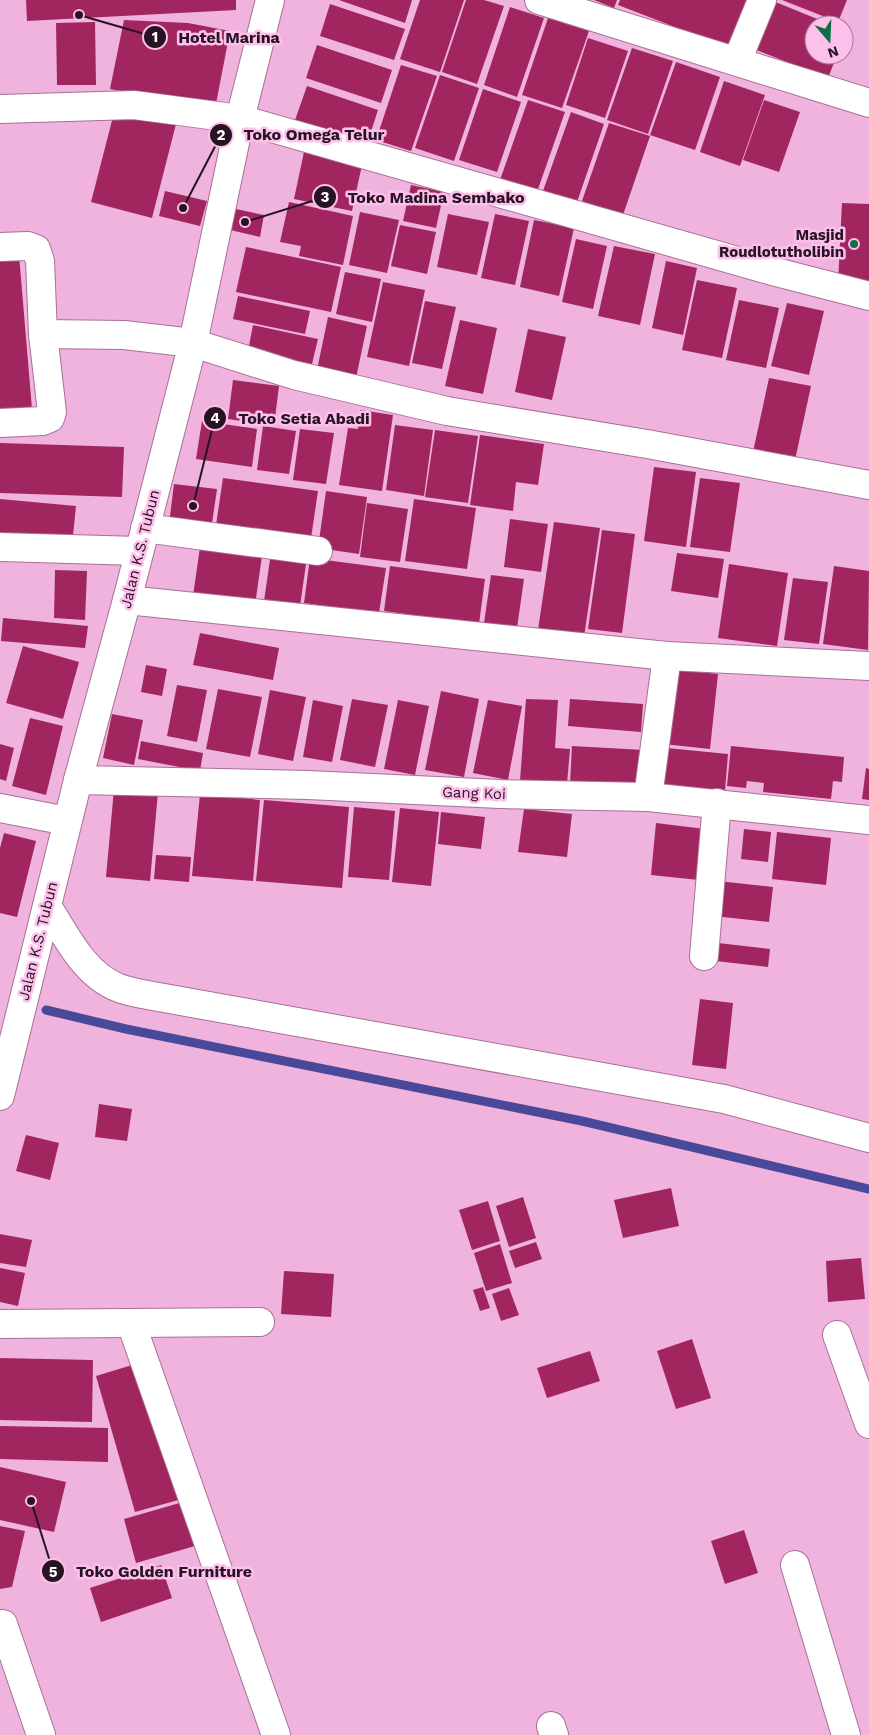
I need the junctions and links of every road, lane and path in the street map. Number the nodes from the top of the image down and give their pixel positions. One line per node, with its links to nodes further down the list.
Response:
1 (270, 0): 7 (street, Jalan K.S. Tubun)
2 (539, 0): 4 (street)
3 (762, 0): 4 (street)
4 (737, 61): 5 (street)
5 (869, 104)
6 (0, 108): 7 (street)
7 (240, 119): 9 (street); 11 (street, Jalan K.S. Tubun)
8 (0, 248): 10 (street)
9 (869, 296)
10 (43, 334): 11 (street); 12 (street)
11 (193, 343): 13 (street); 14 (street, Jalan K.S. Tubun)
12 (0, 423)
13 (869, 486)
14 (142, 540): 15 (street); 16 (street); 17 (street, Jalan K.S. Tubun)
15 (0, 547)
16 (318, 551)
17 (127, 600): 18 (street); 20 (street, Jalan K.S. Tubun)
18 (667, 656): 19 (street); 21 (street)
19 (869, 666)
20 (78, 780): 21 (street, Gang Koi); 25 (street, Jalan K.S. Tubun)
21 (648, 797): 22 (street, Gang Koi)
22 (717, 803): 24 (street, Gang Koi); 27 (street)
23 (0, 808): 25 (street)
24 (869, 820)
25 (67, 821): 26 (street, Jalan K.S. Tubun)
26 (44, 918): 28 (street, Jalan K.S. Tubun); 29 (street)
27 (704, 956)
28 (2, 1087)
29 (869, 1138)
30 (260, 1322): 31 (street)
31 (131, 1323): 32 (street); 38 (street)
32 (0, 1324)
33 (836, 1334): 34 (street)
34 (869, 1424)
35 (795, 1565): 39 (street)
36 (0, 1624): 37 (street)
37 (41, 1735)
38 (276, 1735)
39 (846, 1735)

